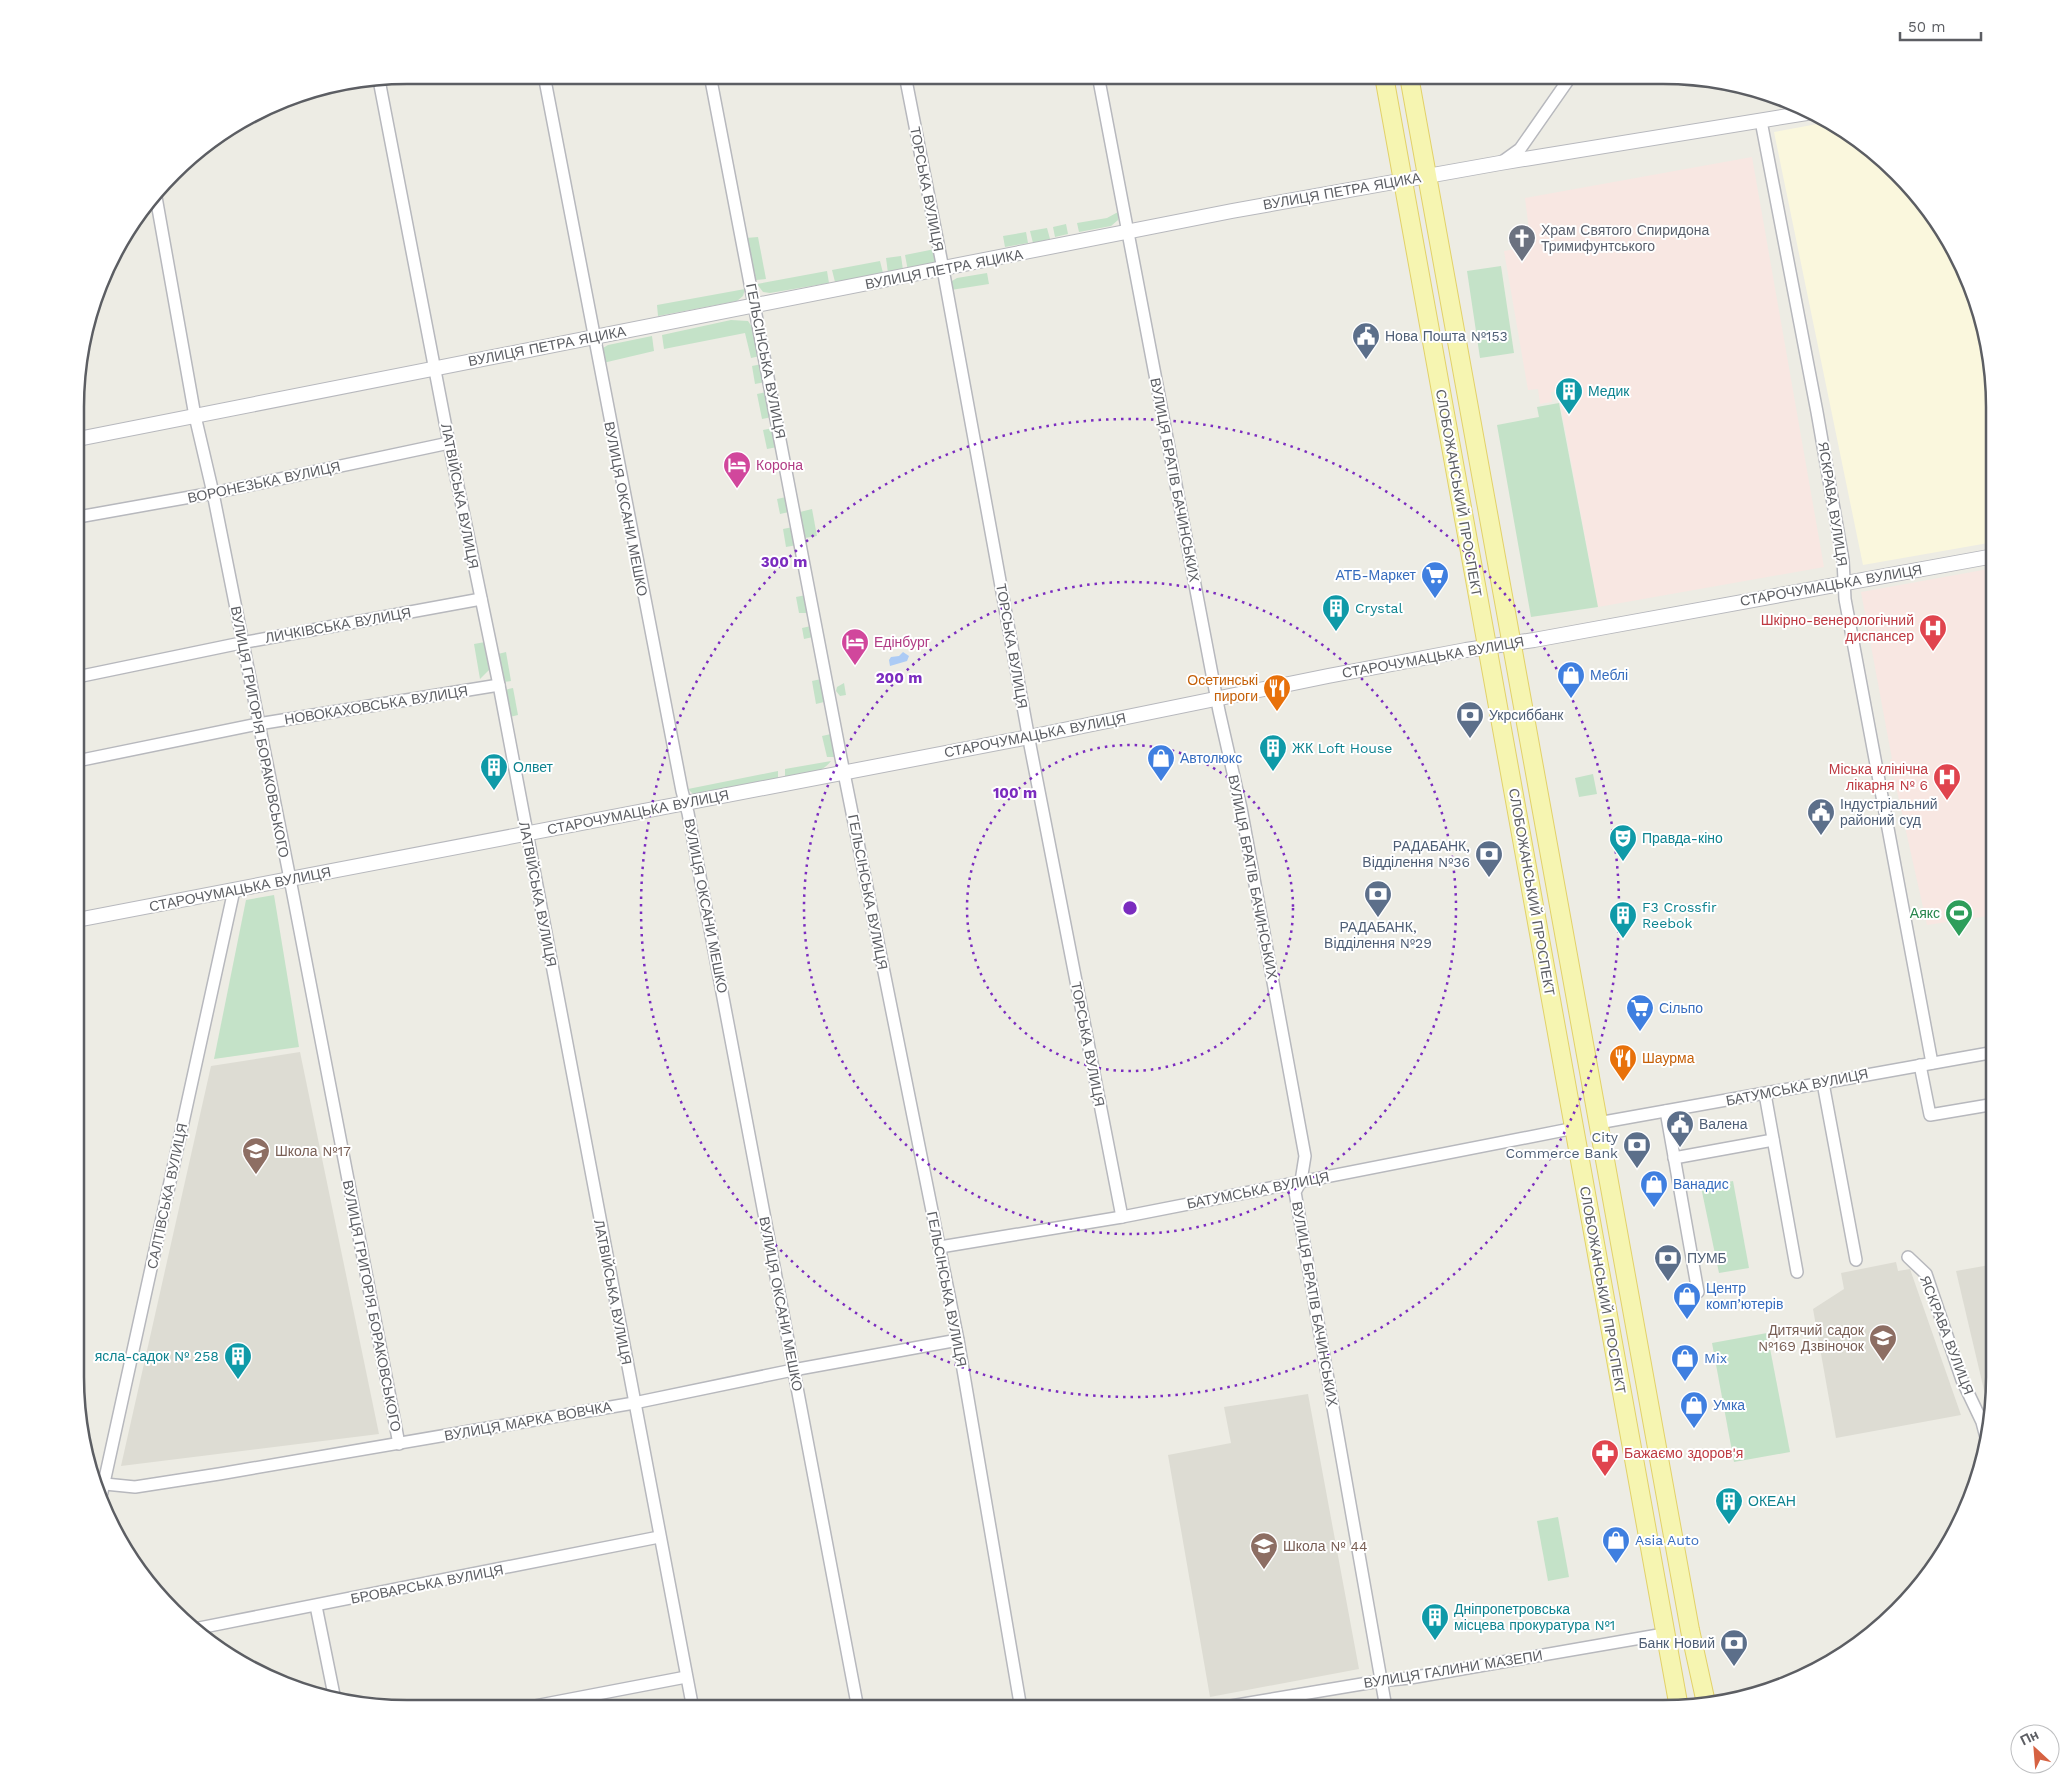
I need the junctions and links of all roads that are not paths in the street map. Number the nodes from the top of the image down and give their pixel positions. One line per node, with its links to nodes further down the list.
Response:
1 (546, 84): 18 (street, ВУЛИЦЯ ОКСАНИ МЕШКО)
2 (712, 84): 17 (street, ГЕЛЬСІНСЬКА ВУЛИЦЯ)
3 (907, 84): 16 (street, ТОРСЬКА ВУЛИЦЯ)
4 (1100, 84): 15 (street, ВУЛИЦЯ БРАТІВ БАЧИНСЬКИХ)
5 (1386, 84): 13 (main road, СЛОБОЖАНСЬКИЙ ПРОСПЕКТ)
6 (1410, 84): 12 (main road, СЛОБОЖАНСЬКИЙ ПРОСПЕКТ)
7 (1565, 84): 11 (street)
8 (380, 85): 19 (street, ЛАТВІЙСЬКА ВУЛИЦЯ)
9 (1801, 114): 10 (street, ВУЛИЦЯ ПЕТРА ЯЦИКА)
10 (1761, 122): 11 (street, ВУЛИЦЯ ПЕТРА ЯЦИКА); 26 (street, ЯСКРАВА ВУЛИЦЯ)
11 (1500, 163): 12 (street, ВУЛИЦЯ ПЕТРА ЯЦИКА)
12 (1427, 176): 13 (street, ВУЛИЦЯ ПЕТРА ЯЦИКА); 29 (main road, СЛОБОЖАНСЬКИЙ ПРОСПЕКТ)
13 (1404, 180): 15 (street, ВУЛИЦЯ ПЕТРА ЯЦИКА); 30 (main road, СЛОБОЖАНСЬКИЙ ПРОСПЕКТ)
14 (157, 203): 20 (street, ВУЛИЦЯ ГРИГОРІЯ БОРАКОВСЬКОГО)
15 (1128, 231): 16 (street, ВУЛИЦЯ ПЕТРА ЯЦИКА); 33 (street, ВУЛИЦЯ БРАТІВ БАЧИНСЬКИХ)
16 (943, 270): 17 (street, ВУЛИЦЯ ПЕТРА ЯЦИКА); 35 (street, ТОРСЬКА ВУЛИЦЯ)
17 (756, 306): 18 (street, ВУЛИЦЯ ПЕТРА ЯЦИКА); 37 (street, ГЕЛЬСІНСЬКА ВУЛИЦЯ)
18 (593, 336): 19 (street, ВУЛИЦЯ ПЕТРА ЯЦИКА); 38 (street, ВУЛИЦЯ ОКСАНИ МЕШКО)
19 (435, 368): 20 (street, ВУЛИЦЯ ПЕТРА ЯЦИКА); 22 (street, ЛАТВІЙСЬКА ВУЛИЦЯ)
20 (195, 416): 21 (street, ВУЛИЦЯ ПЕТРА ЯЦИКА); 23 (street, ВУЛИЦЯ ГРИГОРІЯ БОРАКОВСЬКОГО)
21 (84, 438)
22 (449, 443): 23 (street, ВОРОНЕЗЬКА ВУЛИЦЯ); 27 (street, ЛАТВІЙСЬКА ВУЛИЦЯ)
23 (213, 493): 24 (street, ВОРОНЕЗЬКА ВУЛИЦЯ); 28 (street, ВУЛИЦЯ ГРИГОРІЯ БОРАКОВСЬКОГО)
24 (84, 516)
25 (1986, 557): 26 (street, СТАРОЧУМАЦЬКА ВУЛИЦЯ)
26 (1845, 582): 29 (street, СТАРОЧУМАЦЬКА ВУЛИЦЯ); 44 (street, ЯСКРАВА ВУЛИЦЯ)
27 (481, 599): 28 (street, ЛИЧКІВСЬКА ВУЛИЦЯ); 32 (street, ЛАТВІЙСЬКА ВУЛИЦЯ)
28 (241, 642): 31 (street, ЛИЧКІВСЬКА ВУЛИЦЯ); 34 (street, ВУЛИЦЯ ГРИГОРІЯ БОРАКОВСЬКОГО)
29 (1510, 643): 30 (street, СТАРОЧУМАЦЬКА ВУЛИЦЯ); 49 (main road, СЛОБОЖАНСЬКИЙ ПРОСПЕКТ)
30 (1487, 646): 33 (street, СТАРОЧУМАЦЬКА ВУЛИЦЯ); 50 (main road, СЛОБОЖАНСЬКИЙ ПРОСПЕКТ)
31 (84, 676)
32 (499, 685): 34 (street, НОВОКАХОВСЬКА ВУЛИЦЯ); 39 (street, ЛАТВІЙСЬКА ВУЛИЦЯ)
33 (1216, 698): 35 (street, СТАРОЧУМАЦЬКА ВУЛИЦЯ); 53 (street, ВУЛИЦЯ БРАТІВ БАЧИНСЬКИХ)
34 (258, 724): 36 (street, НОВОКАХОВСЬКА ВУЛИЦЯ); 40 (street, ВУЛИЦЯ ГРИГОРІЯ БОРАКОВСЬКОГО)
35 (1029, 737): 37 (street, СТАРОЧУМАЦЬКА ВУЛИЦЯ); 54 (street, ТОРСЬКА ВУЛИЦЯ)
36 (84, 759)
37 (844, 772): 38 (street, СТАРОЧУМАЦЬКА ВУЛИЦЯ); 55 (street, ГЕЛЬСІНСЬКА ВУЛИЦЯ)
38 (686, 803): 39 (street, СТАРОЧУМАЦЬКА ВУЛИЦЯ); 61 (street, ВУЛИЦЯ ОКСАНИ МЕШКО)
39 (526, 834): 40 (street, СТАРОЧУМАЦЬКА ВУЛИЦЯ); 62 (street, ЛАТВІЙСЬКА ВУЛИЦЯ)
40 (290, 879): 41 (street, СТАРОЧУМАЦЬКА ВУЛИЦЯ); 64 (street, ВУЛИЦЯ ГРИГОРІЯ БОРАКОВСЬКОГО)
41 (234, 890): 42 (street, СТАРОЧУМАЦЬКА ВУЛИЦЯ); 65 (street, САЛТІВСЬКА ВУЛИЦЯ)
42 (84, 919)
43 (1986, 1054): 44 (street, БАТУМСЬКА ВУЛИЦЯ)
44 (1926, 1064): 45 (street, БАТУМСЬКА ВУЛИЦЯ); 47 (street, ЯСКРАВА ВУЛИЦЯ)
45 (1823, 1083): 46 (street, БАТУМСЬКА ВУЛИЦЯ); 57 (street)
46 (1765, 1094): 48 (street, БАТУМСЬКА ВУЛИЦЯ); 51 (street)
47 (1986, 1106)
48 (1666, 1111): 49 (street, БАТУМСЬКА ВУЛИЦЯ); 52 (street)
49 (1598, 1123): 74 (main road, СЛОБОЖАНСЬКИЙ ПРОСПЕКТ)
50 (1575, 1128): 53 (street, БАТУМСЬКА ВУЛИЦЯ); 70 (main road, СЛОБОЖАНСЬКИЙ ПРОСПЕКТ)
51 (1773, 1140): 52 (street); 58 (street)
52 (1674, 1158): 59 (street)
53 (1301, 1182): 54 (street, БАТУМСЬКА ВУЛИЦЯ); 72 (street, ВУЛИЦЯ БРАТІВ БАЧИНСЬКИХ)
54 (1122, 1216): 55 (street, БАТУМСЬКА ВУЛИЦЯ)
55 (940, 1248): 60 (street, ГЕЛЬСІНСЬКА ВУЛИЦЯ)
56 (1908, 1257): 63 (street, ЯСКРАВА ВУЛИЦЯ)
57 (1856, 1260)
58 (1796, 1272)
59 (1698, 1292)
60 (958, 1340): 61 (street, ВУЛИЦЯ МАРКА ВОВЧКА); 78 (street, ГЕЛЬСІНСЬКА ВУЛИЦЯ)
61 (793, 1370): 62 (street, ВУЛИЦЯ МАРКА ВОВЧКА); 77 (street, ВУЛИЦЯ ОКСАНИ МЕШКО)
62 (634, 1403): 64 (street, ВУЛИЦЯ МАРКА ВОВЧКА); 67 (street, ЛАТВІЙСЬКА ВУЛИЦЯ)
63 (1982, 1423)
64 (399, 1444): 66 (street, ВУЛИЦЯ МАРКА ВОВЧКА)
65 (101, 1480)
66 (102, 1484)
67 (659, 1537): 68 (street, БРОВАРСЬКА ВУЛИЦЯ); 71 (street, ЛАТВІЙСЬКА ВУЛИЦЯ)
68 (316, 1606): 69 (street, БРОВАРСЬКА ВУЛИЦЯ); 73 (street)
69 (203, 1627)
70 (1664, 1634): 72 (street, ВУЛИЦЯ ГАЛИНИ МАЗЕПИ); 81 (main road, СЛОБОЖАНСЬКИЙ ПРОСПЕКТ)
71 (686, 1678): 75 (street); 76 (street, ЛАТВІЙСЬКА ВУЛИЦЯ)
72 (1380, 1681): 79 (street, ВУЛИЦЯ ГАЛИНИ МАЗЕПИ); 80 (street, ВУЛИЦЯ БРАТІВ БАЧИНСЬКИХ)
73 (333, 1691)
74 (1705, 1697)
75 (567, 1700)
76 (691, 1700)
77 (856, 1700)
78 (1019, 1700)
79 (1262, 1700)
80 (1384, 1700)
81 (1677, 1700)

